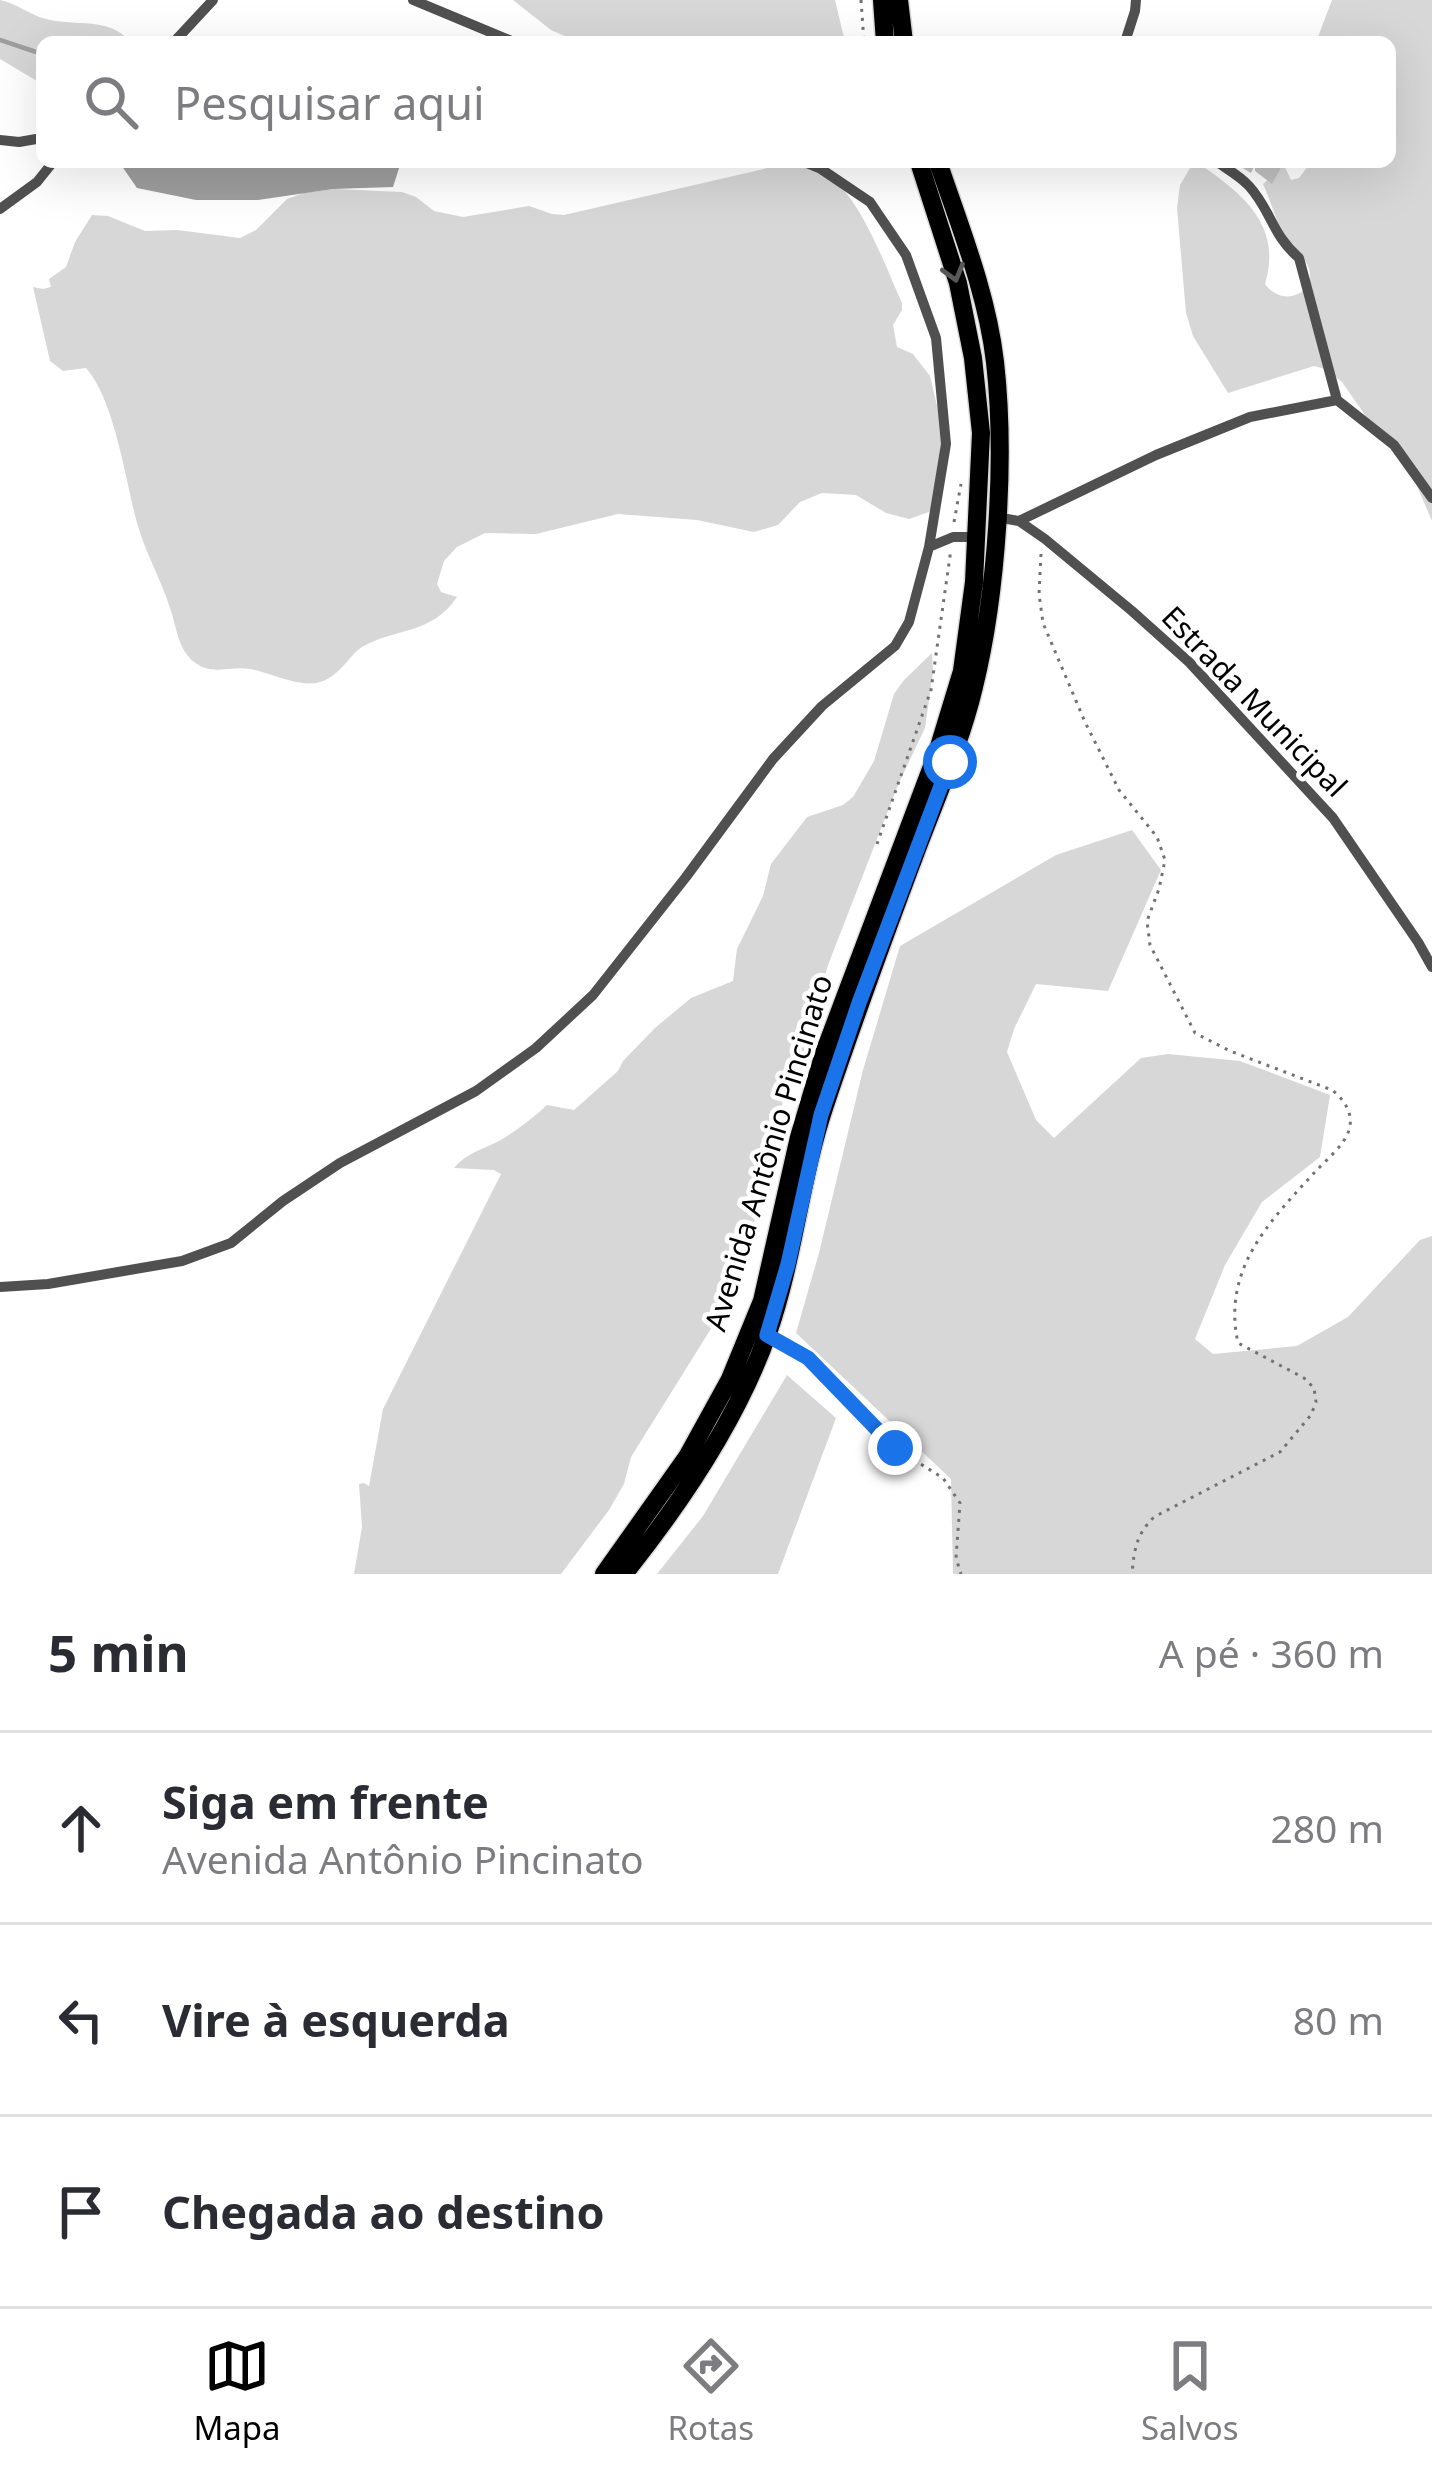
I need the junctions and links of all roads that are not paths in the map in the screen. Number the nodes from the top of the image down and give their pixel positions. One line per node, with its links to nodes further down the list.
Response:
1 (213, 0): 6 (street)
2 (412, 0): 7 (street)
3 (882, 0): 8 (main road)
4 (899, 0): 9 (main road)
5 (1136, 0): 10 (street)
6 (180, 36)
7 (499, 36)
8 (885, 36)
9 (903, 36)
10 (1127, 36)
11 (36, 138): 12 (street)
12 (0, 140)
13 (48, 168): 18 (street)
14 (819, 168): 24 (street)
15 (921, 168): 23 (main road, Avenida Antônio Pincinato, one-way to 23)
16 (940, 168): 21 (main road, Avenida Antônio Pincinato)
17 (1226, 168): 19 (street)
18 (0, 209)
19 (1336, 400): 20 (street); 22 (street)
20 (1432, 498)
21 (996, 517): 22 (street, Estrada Municipal); 25 (main road, Avenida Antônio Pincinato)
22 (1019, 521): 26 (street, Estrada Municipal)
23 (977, 537): 24 (street); 25 (main road, Avenida Antônio Pincinato)
24 (928, 547): 27 (street)
25 (983, 580): 28 (main road, Avenida Antônio Pincinato); 29 (main road, Avenida Antônio Pincinato)
26 (1432, 967)
27 (0, 1287)
28 (604, 1574)
29 (624, 1574)

